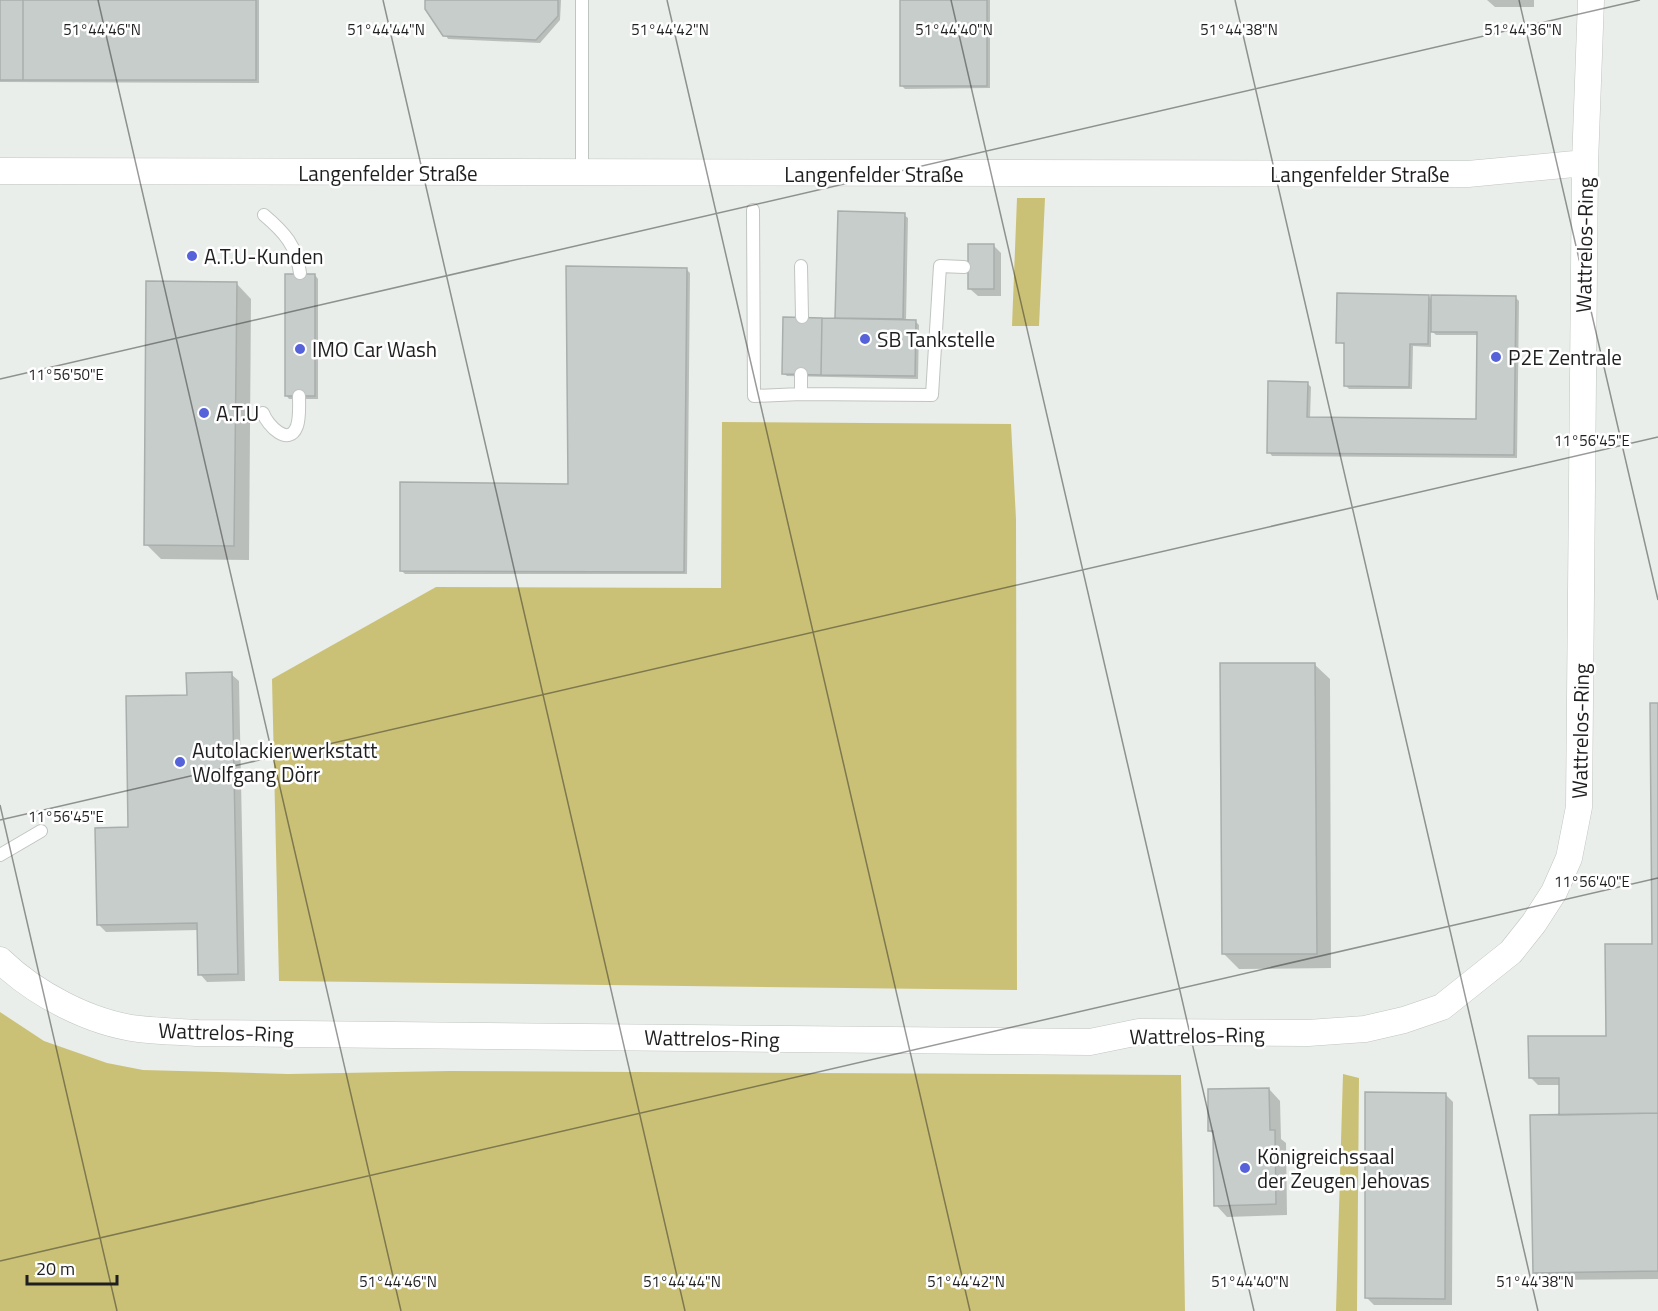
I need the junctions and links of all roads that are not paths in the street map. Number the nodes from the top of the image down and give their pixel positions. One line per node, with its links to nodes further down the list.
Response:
1 (582, 0): 5 (lane)
2 (1591, 0): 3 (street)
3 (1585, 163): 5 (street, Langenfelder Straße); 18 (street, Wattrelos-Ring)
4 (0, 171): 5 (street, Langenfelder Straße)
5 (582, 173)
6 (753, 210): 13 (lane)
7 (264, 215): 10 (lane)
8 (801, 266): 11 (lane)
9 (964, 267): 13 (lane)
10 (300, 273)
11 (802, 317)
12 (801, 374): 13 (lane)
13 (801, 394)
14 (299, 396): 15 (lane)
15 (263, 413)
16 (41, 831): 17 (lane)
17 (0, 855)
18 (0, 960)

